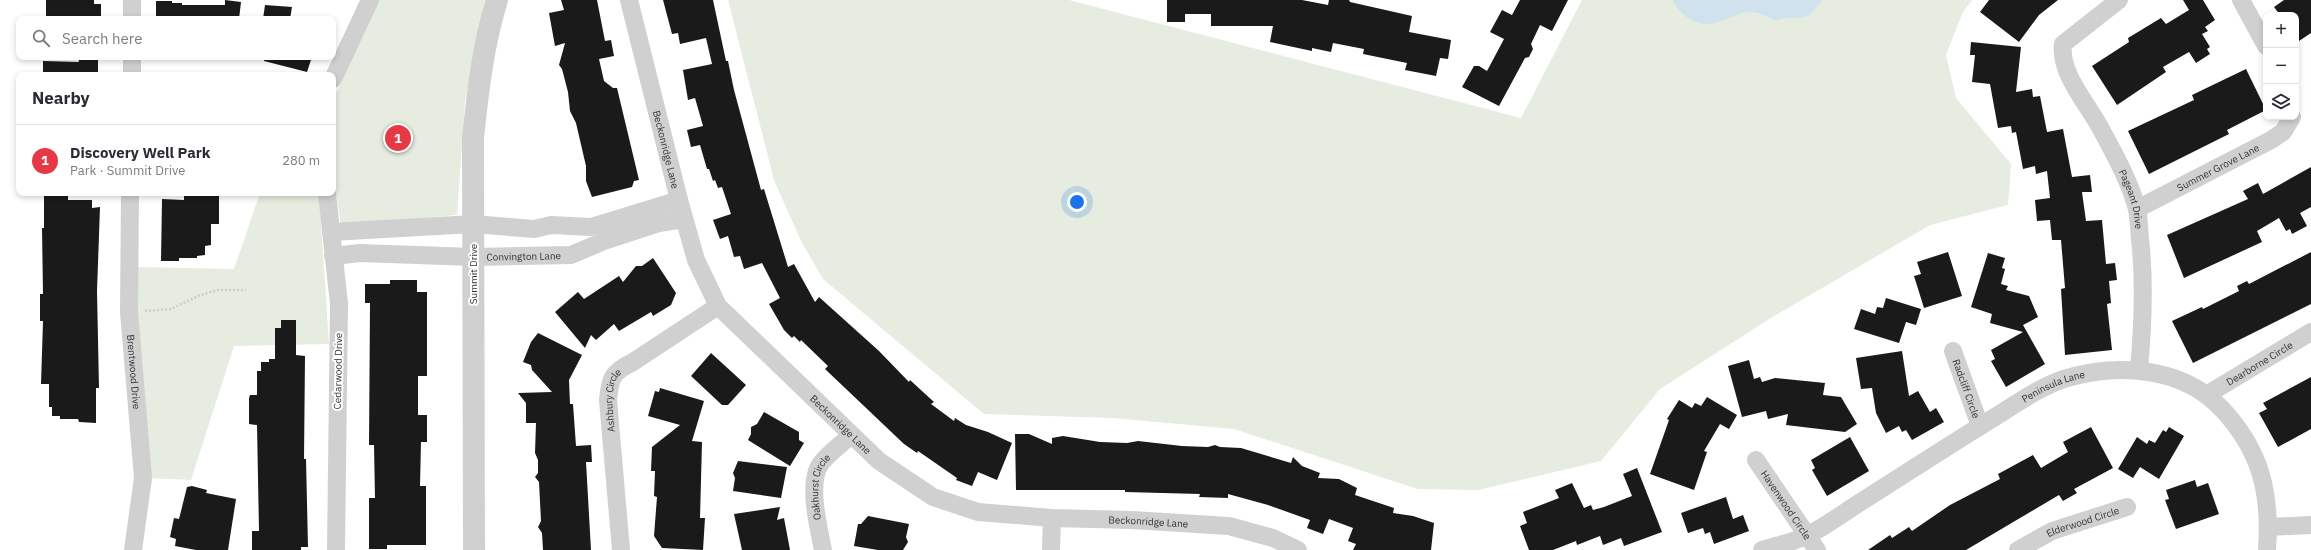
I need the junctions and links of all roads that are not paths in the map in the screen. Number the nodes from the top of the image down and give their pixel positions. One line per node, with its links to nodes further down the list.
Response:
1 (132, 0): 7 (street)
2 (370, 0): 11 (street)
3 (497, 0): 18 (street, Summit Drive)
4 (629, 0): 15 (street, Beckonridge Lane)
5 (2119, 0): 16 (street, Pageant Drive)
6 (2241, 0): 8 (street)
7 (132, 16)
8 (2263, 40)
9 (132, 60): 10 (street)
10 (132, 72)
11 (336, 73)
12 (2290, 120): 16 (street, Summer Grove Lane)
13 (130, 196): 43 (street, Brentwood Drive)
14 (327, 196): 23 (street, Cedarwood Drive)
15 (679, 200): 17 (street, Beckonridge Lane); 19 (street)
16 (2137, 209): 33 (street, Pageant Drive)
17 (684, 219): 24 (street, Convington Lane); 30 (street, Beckonridge Lane)
18 (473, 224): 20 (street); 21 (street); 29 (street, Summit Drive)
19 (580, 225): 21 (street); 24 (street)
20 (417, 227): 22 (street); 28 (street)
21 (539, 227): 26 (street)
22 (375, 230): 23 (street); 25 (street)
23 (331, 232): 27 (street, Cedarwood Drive)
24 (582, 250): 26 (street, Convington Lane)
25 (377, 254): 27 (street, Convington Lane); 28 (street, Convington Lane)
26 (540, 255): 29 (street, Convington Lane)
27 (333, 256): 44 (street, Cedarwood Drive)
28 (416, 256): 29 (street, Convington Lane)
29 (473, 256): 45 (street, Summit Drive)
30 (718, 306): 36 (street, Beckonridge Lane); 46 (street, Ashbury Circle)
31 (2311, 332): 34 (street, Dearborne Circle)
32 (1953, 351): 35 (street, Radcliff Circle)
33 (2139, 369): 34 (street, Peninsula Lane); 35 (street, Peninsula Lane)
34 (2208, 394): 41 (street, Peninsula Lane)
35 (1980, 426): 42 (street, Peninsula Lane)
36 (851, 435): 39 (street, Beckonridge Lane); 47 (street, Oakhurst Circle)
37 (1756, 460): 42 (street, Havenwood Circle)
38 (2127, 507): 51 (street, Elderwood Circle)
39 (1052, 518): 48 (street); 49 (street, Beckonridge Lane)
40 (2311, 525): 41 (street)
41 (2269, 527): 52 (street, Peninsula Lane)
42 (1813, 543): 50 (street, Peninsula Lane)
43 (133, 550)
44 (336, 550)
45 (474, 550)
46 (621, 550)
47 (823, 550)
48 (1051, 550)
49 (1298, 550)
50 (1762, 550)
51 (2018, 550)
52 (2267, 550)

